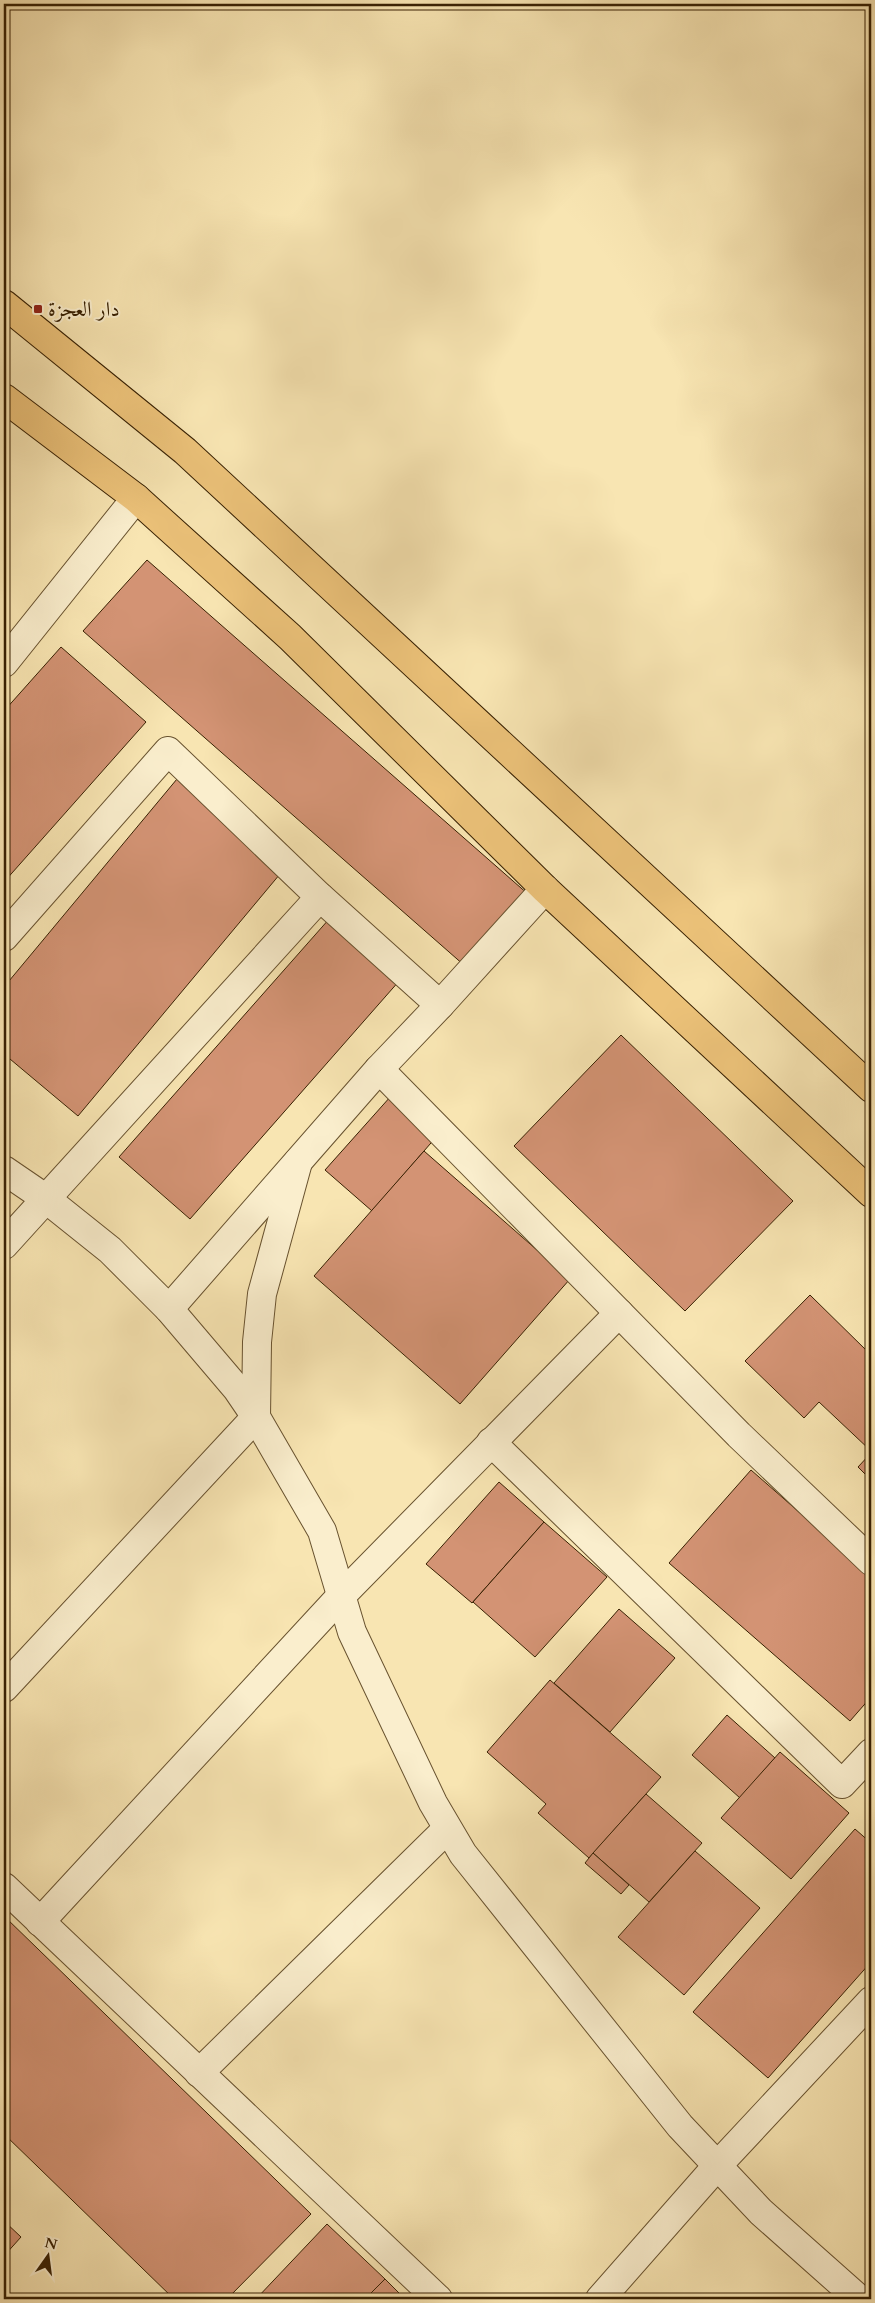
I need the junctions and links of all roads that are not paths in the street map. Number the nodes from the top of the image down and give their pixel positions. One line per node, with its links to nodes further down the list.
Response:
1 (4, 304): 10 (main road)
2 (4, 398): 3 (main road)
3 (136, 498): 4 (street); 5 (main road)
4 (4, 663)
5 (545, 889): 8 (street); 13 (main road)
6 (320, 897): 7 (street); 8 (street); 14 (street)
7 (4, 937)
8 (440, 1005): 9 (street)
9 (378, 1069): 11 (street); 17 (street)
10 (871, 1088)
11 (298, 1162): 16 (street); 18 (street)
12 (4, 1170): 14 (street)
13 (871, 1193)
14 (45, 1198): 15 (street); 16 (street)
15 (4, 1245)
16 (169, 1309): 18 (street)
17 (619, 1313): 19 (street); 20 (street)
18 (256, 1417): 21 (street); 22 (street)
19 (491, 1442): 21 (street); 23 (street)
20 (871, 1561)
21 (341, 1596): 24 (street); 26 (street)
22 (4, 1688)
23 (871, 1753)
24 (447, 1829): 28 (street); 29 (street)
25 (4, 1887): 26 (street)
26 (40, 1922): 28 (street)
27 (871, 2001): 29 (street)
28 (199, 2073): 30 (street)
29 (717, 2166): 31 (street); 32 (street)
30 (438, 2299)
31 (600, 2299)
32 (859, 2299)

